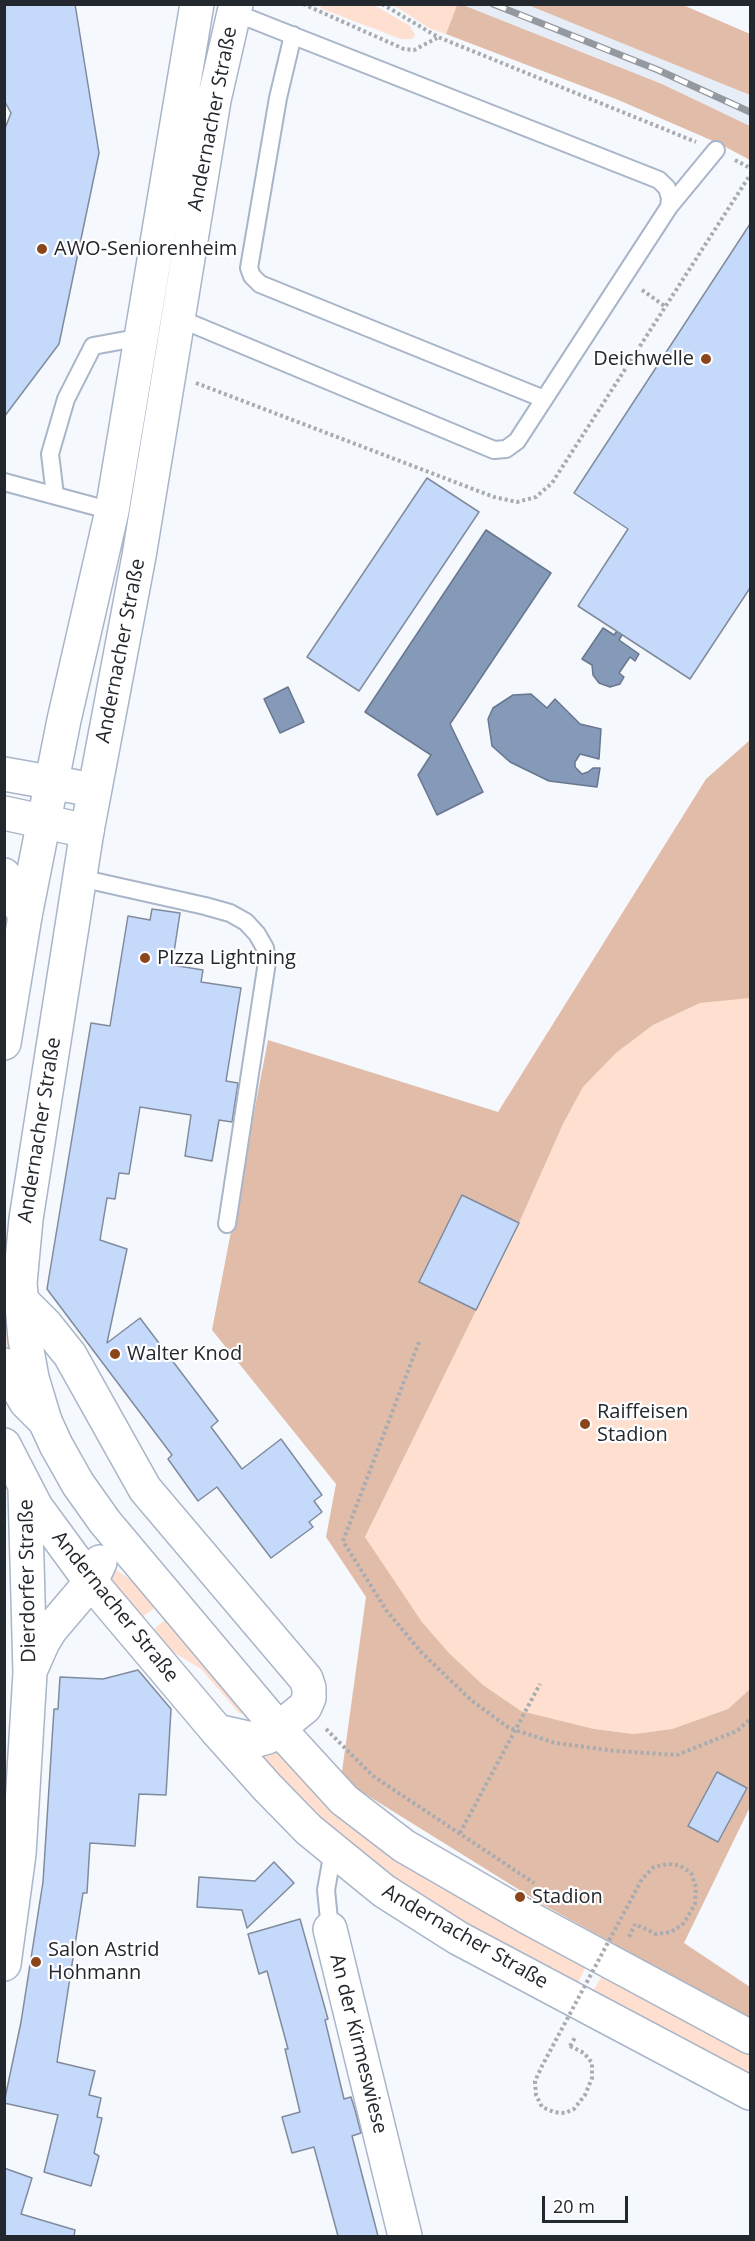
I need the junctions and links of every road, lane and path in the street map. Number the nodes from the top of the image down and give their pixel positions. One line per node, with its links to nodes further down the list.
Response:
1 (197, 4): 13 (street, Andernacher Straße)
2 (303, 4): 6 (path)
3 (382, 4): 6 (path)
4 (235, 8): 5 (lane); 12 (street, Andernacher Straße)
5 (293, 35): 9 (lane); 14 (lane)
6 (438, 38): 7 (path)
7 (716, 150): 8 (path); 9 (lane)
8 (750, 168)
9 (669, 207): 10 (lane)
10 (624, 278): 11 (path); 14 (lane)
11 (666, 307)
12 (178, 318): 14 (lane); 20 (street, Andernacher Straße)
13 (142, 337): 16 (lane); 17 (street, Andernacher Straße)
14 (544, 399)
15 (4, 482): 16 (lane)
16 (55, 495): 17 (lane)
17 (112, 511): 19 (street, Andernacher Straße)
18 (4, 774): 19 (street)
19 (52, 783): 20 (street); 22 (street, Andernacher Straße)
20 (94, 790): 23 (street, Andernacher Straße)
21 (4, 813): 22 (street)
22 (44, 823): 23 (street); 26 (street, Andernacher Straße)
23 (87, 831): 25 (street, Andernacher Straße)
24 (4, 875): 26 (street)
25 (80, 878): 28 (lane); 29 (street, Andernacher Straße)
26 (25, 916): 27 (street, Andernacher Straße)
27 (4, 1043)
28 (227, 1224)
29 (21, 1300): 32 (street, Andernacher Straße); 39 (street)
30 (419, 1342): 42 (path)
31 (4, 1365): 32 (street)
32 (45, 1421): 35 (street, Andernacher Straße)
33 (4, 1445): 34 (street, Andernacher Straße)
34 (26, 1489): 36 (street, Andernacher Straße); 37 (street, Dierdorfer Straße)
35 (105, 1522): 36 (street, Dierdorfer Straße); 41 (street, Andernacher Straße)
36 (91, 1582): 37 (street, Dierdorfer Straße); 43 (street, Andernacher Straße)
37 (30, 1673): 46 (street, Dierdorfer Straße)
38 (540, 1684): 42 (path)
39 (304, 1707): 41 (street); 44 (path)
40 (750, 1719): 42 (path)
41 (279, 1729): 43 (street); 53 (street, Andernacher Straße)
42 (515, 1730): 44 (path)
43 (217, 1731): 45 (street, Andernacher Straße)
44 (460, 1833): 47 (path)
45 (333, 1851): 48 (lane, An der Kirmeswiese); 55 (street, Andernacher Straße)
46 (12, 1854): 52 (street, Dierdorfer Straße)
47 (538, 1885)
48 (330, 1929): 56 (street, An der Kirmeswiese)
49 (606, 1930): 50 (path)
50 (616, 1937)
51 (625, 1943): 54 (path, bridge)
52 (4, 1964)
53 (750, 2037)
54 (570, 2046)
55 (750, 2093)
56 (405, 2236)

